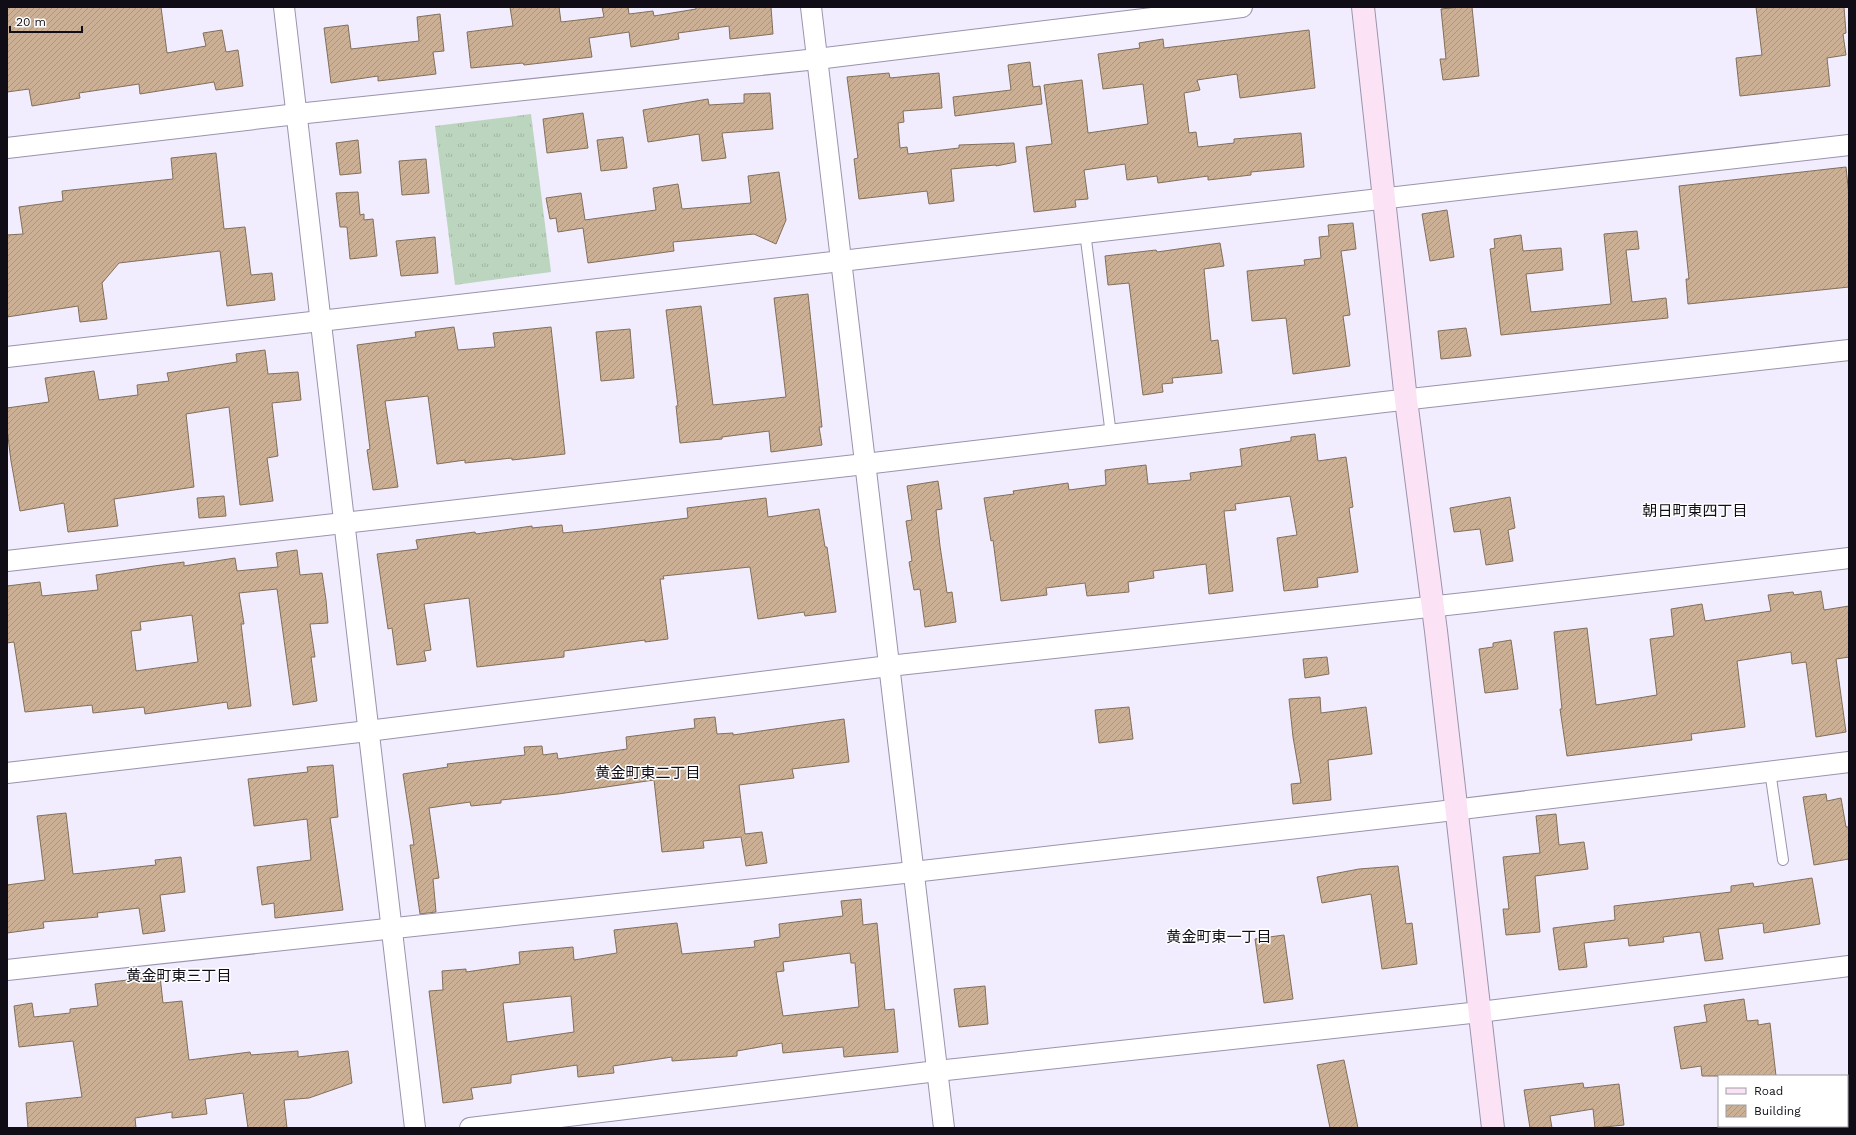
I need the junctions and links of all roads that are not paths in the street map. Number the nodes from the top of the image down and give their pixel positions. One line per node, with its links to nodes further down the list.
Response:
1 (284, 7): 6 (street)
2 (811, 7): 5 (street)
3 (1242, 7): 5 (street)
4 (1363, 7): 9 (street)
5 (818, 59): 6 (street); 11 (street)
6 (297, 114): 8 (street); 12 (street)
7 (1849, 144): 9 (street)
8 (7, 148)
9 (1384, 198): 10 (street); 15 (street)
10 (1085, 232): 11 (street); 16 (lane)
11 (841, 261): 12 (street); 17 (street)
12 (322, 320): 14 (street); 18 (street)
13 (1849, 350): 15 (street)
14 (7, 357)
15 (1406, 400): 16 (street); 21 (street)
16 (1111, 435): 17 (street)
17 (865, 464): 18 (street); 22 (street)
18 (345, 523): 20 (street); 23 (street)
19 (1849, 558): 21 (street)
20 (7, 561)
21 (1433, 606): 22 (street); 27 (street)
22 (889, 666): 23 (street); 29 (street)
23 (368, 731): 26 (street); 30 (street)
24 (1849, 762): 25 (street)
25 (1770, 771): 27 (street); 28 (lane)
26 (7, 773)
27 (1456, 810): 29 (street); 33 (street)
28 (1783, 860)
29 (913, 872): 30 (street); 34 (street)
30 (391, 929): 32 (street); 35 (street)
31 (1849, 966): 33 (street)
32 (7, 970)
33 (1480, 1012): 34 (street); 38 (street)
34 (937, 1071): 36 (street); 37 (street)
35 (415, 1128)
36 (470, 1128)
37 (944, 1128)
38 (1493, 1128)

